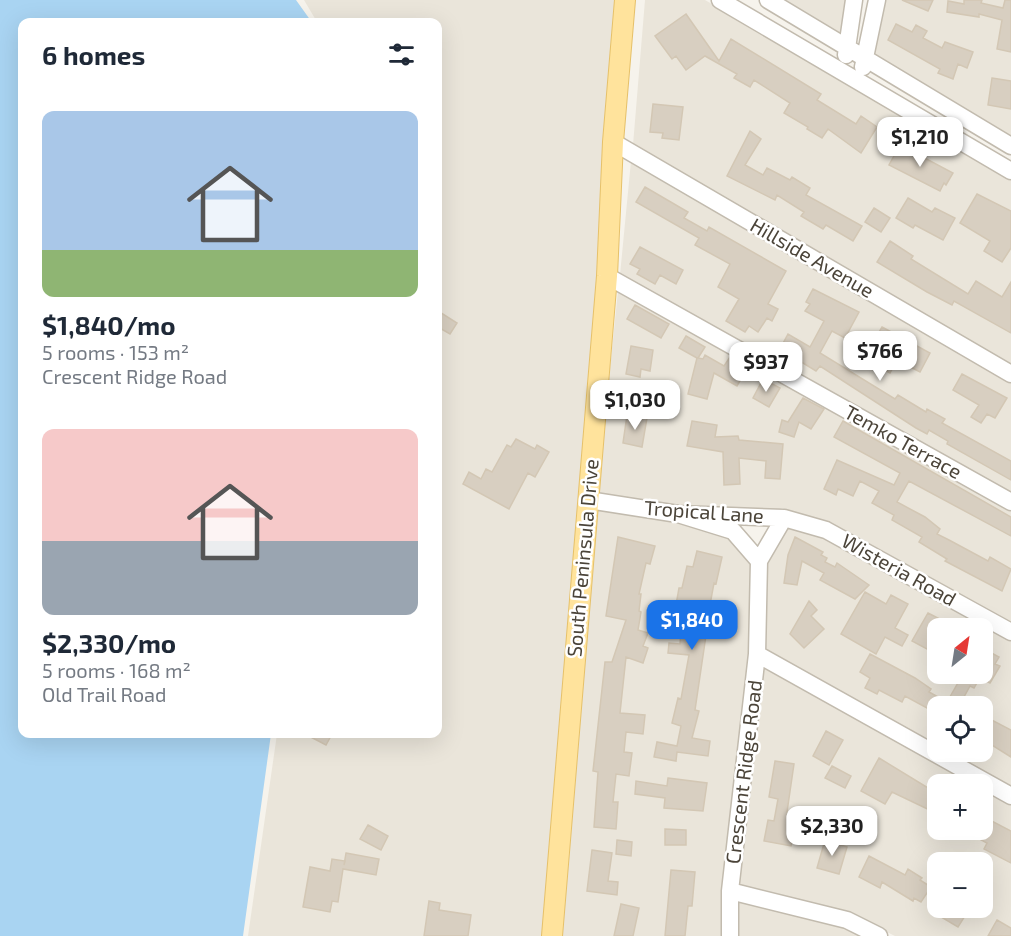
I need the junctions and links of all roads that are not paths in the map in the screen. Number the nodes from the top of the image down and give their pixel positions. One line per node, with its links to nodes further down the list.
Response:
1 (625, 0): 10 (main road, South Peninsula Drive)
2 (720, 0): 8 (street)
3 (768, 0): 6 (street)
4 (854, 0): 6 (street)
5 (877, 0): 7 (street)
6 (847, 47): 7 (street); 8 (street)
7 (865, 58): 9 (street); 11 (street)
8 (844, 70): 9 (street)
9 (859, 80): 12 (street)
10 (613, 142): 13 (main road, South Peninsula Drive); 14 (street, Hillside Avenue)
11 (1011, 146)
12 (1011, 171)
13 (607, 276): 15 (main road, South Peninsula Drive); 16 (street, Temko Terrace)
14 (1011, 374)
15 (588, 500): 17 (street, Tropical Lane); 24 (main road, South Peninsula Drive)
16 (1011, 502)
17 (678, 514): 18 (street, Tropical Lane); 19 (street)
18 (784, 518): 19 (street); 20 (street, Wisteria Road)
19 (759, 561): 21 (street, Crescent Ridge Road)
20 (1011, 632)
21 (758, 654): 22 (street); 23 (street, Crescent Ridge Road)
22 (1011, 796)
23 (730, 891): 25 (street, Crescent Ridge Road); 26 (street)
24 (552, 936)
25 (730, 936)
26 (879, 936)

